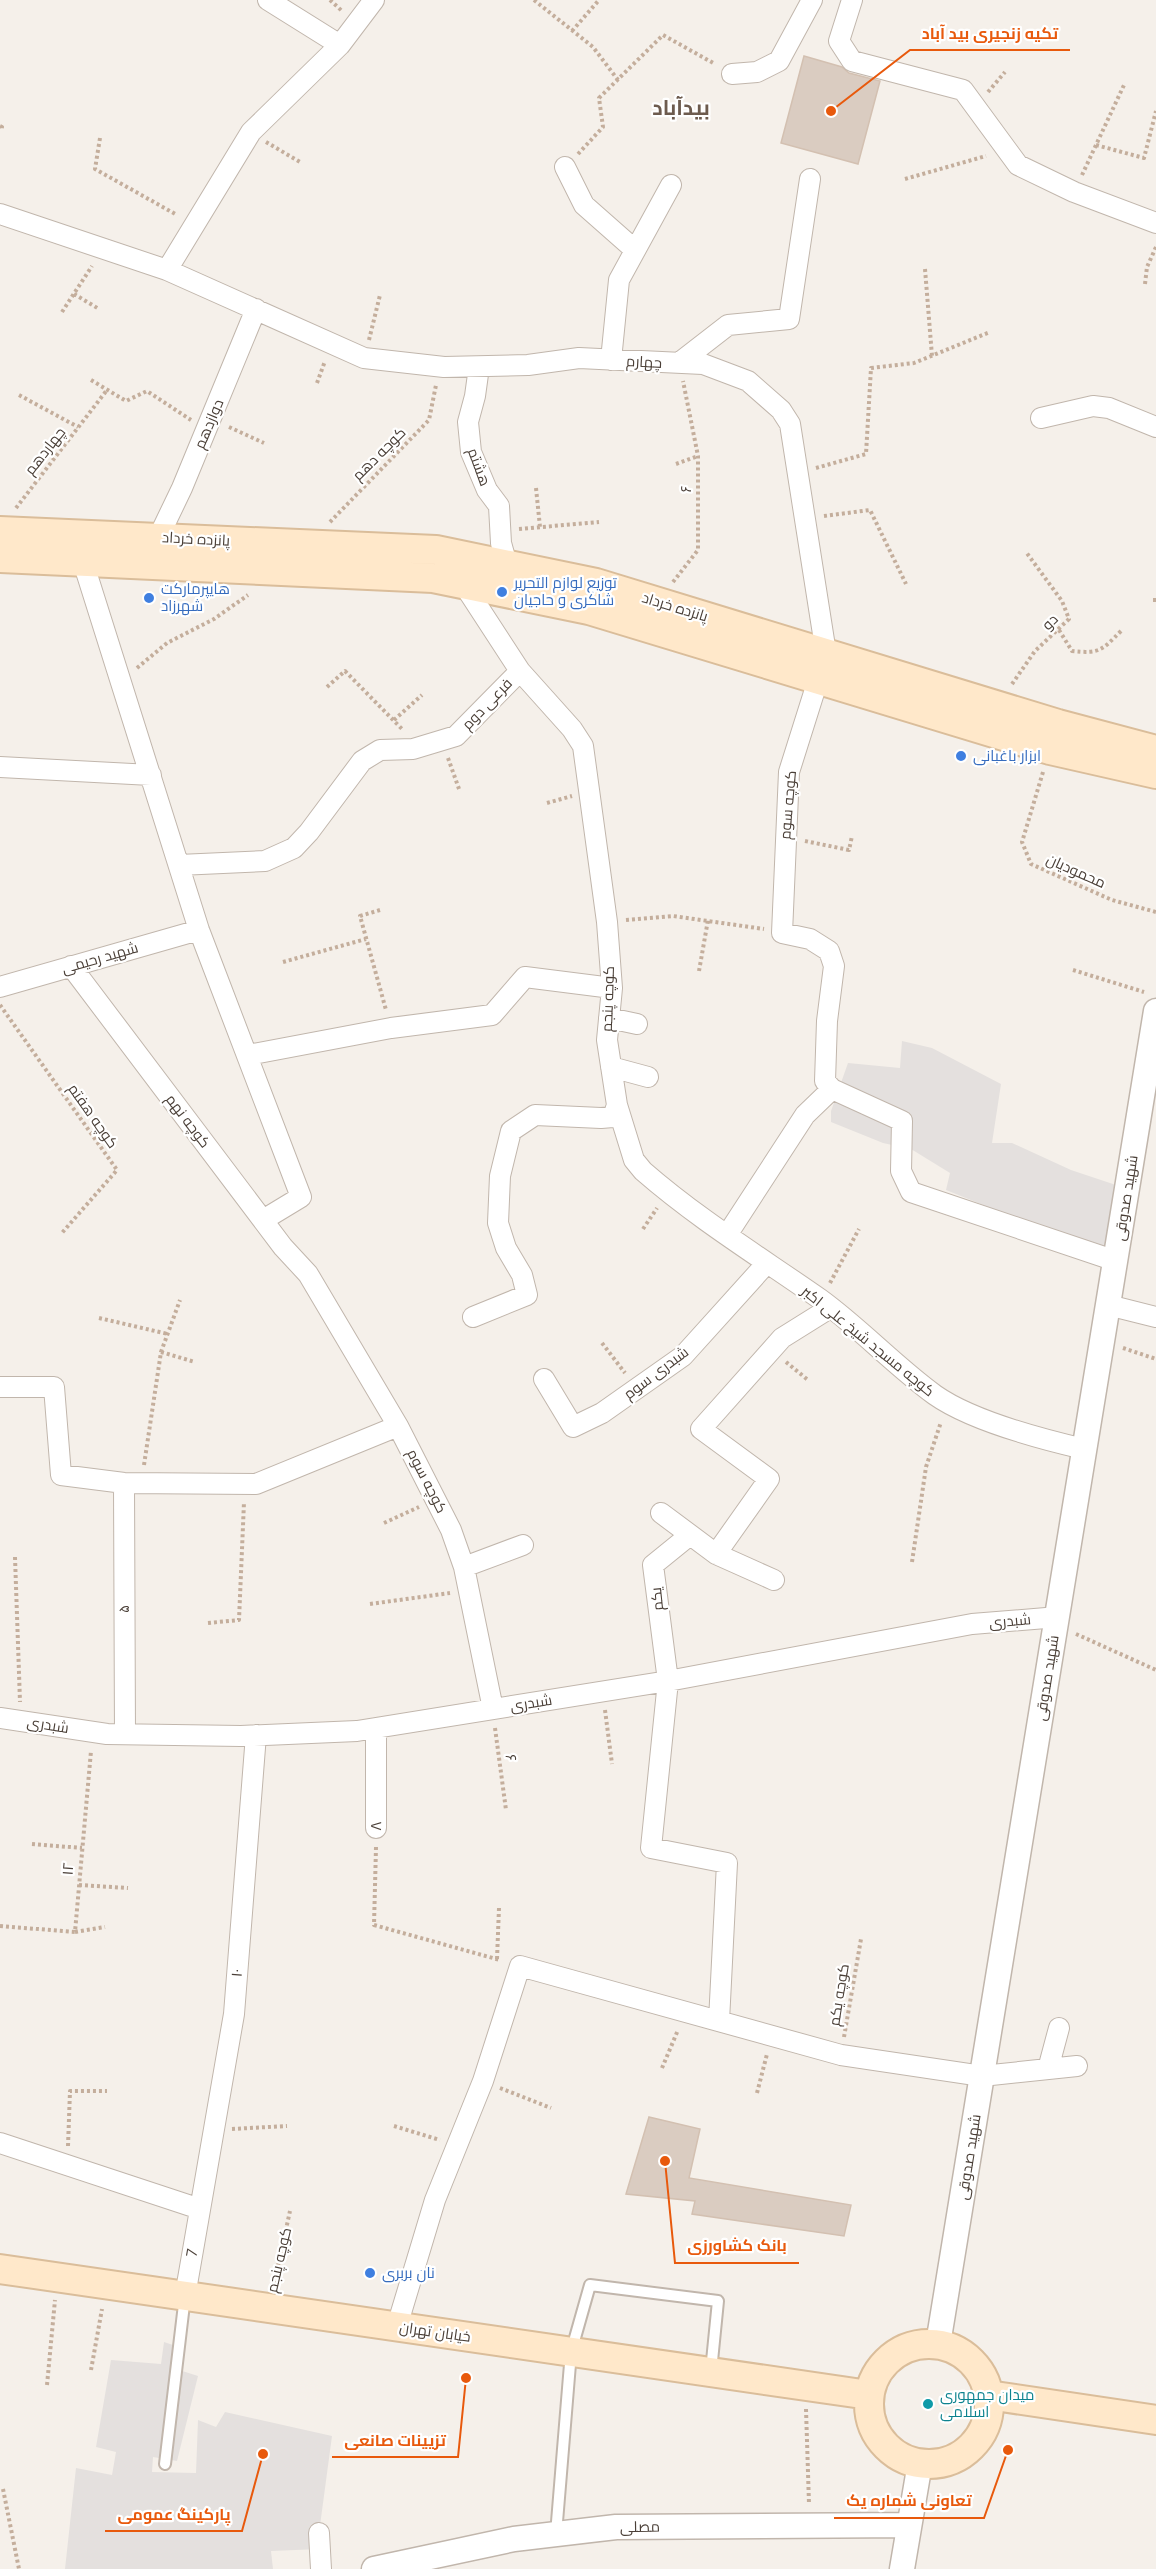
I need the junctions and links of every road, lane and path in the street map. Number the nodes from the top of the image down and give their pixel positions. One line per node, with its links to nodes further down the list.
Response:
1 (268, 0): 8 (street)
2 (374, 0): 8 (street)
3 (534, 0): 7 (path)
4 (599, 0): 7 (path)
5 (812, 0): 9 (street)
6 (852, 0): 16 (street)
7 (572, 31): 10 (path)
8 (340, 45): 13 (street)
9 (732, 74): 10 (path)
10 (618, 80): 18 (path)
11 (1124, 84): 15 (path)
12 (1156, 111): 15 (path)
13 (250, 132): 17 (path); 24 (street)
14 (100, 138): 24 (path)
15 (1096, 145): 22 (path)
16 (1007, 150): 20 (path); 22 (street)
17 (300, 162)
18 (565, 167): 28 (street)
19 (810, 179): 41 (street)
20 (905, 179)
21 (671, 185): 28 (street)
22 (1074, 192): 25 (street)
23 (0, 213): 27 (street, چهارم)
24 (194, 224): 29 (street)
25 (1156, 224)
26 (1156, 247): 31 (path)
27 (104, 248): 29 (street, چهارم); 32 (path)
28 (635, 250): 40 (street)
29 (167, 270): 35 (street, چهارم)
30 (925, 270): 38 (path)
31 (1145, 284)
32 (74, 294): 34 (path); 36 (path)
33 (380, 295): 39 (path)
34 (99, 309)
35 (256, 309): 39 (street, چهارم); 48 (street, دوازدهم)
36 (62, 312)
37 (990, 332): 38 (path)
38 (932, 356): 54 (path)
39 (364, 358): 42 (street, چهارم)
40 (611, 360): 41 (street, چهارم); 43 (street, چهارم)
41 (680, 363): 52 (path, ۶); 54 (street, چهارم)
42 (438, 367): 43 (street, چهارم); 62 (path, کوچه دهم)
43 (479, 367): 60 (street, هشتم)
44 (92, 380): 45 (path)
45 (107, 390): 48 (path); 49 (path, چهاردهم)
46 (19, 395): 49 (path)
47 (1041, 418): 50 (street)
48 (209, 425): 51 (path); 61 (street, دوازدهم)
49 (78, 427): 57 (path, چهاردهم)
50 (1156, 427)
51 (264, 443)
52 (698, 456): 53 (path); 70 (path, ۶)
53 (676, 464)
54 (798, 473): 56 (street, چهارم)
55 (536, 488): 59 (path)
56 (805, 519): 67 (path); 73 (street, چهارم)
57 (6, 521): 61 (main road, پانزده خرداد)
58 (599, 522): 59 (path)
59 (540, 527): 60 (path)
60 (501, 530): 66 (street, هشتم)
61 (158, 538): 62 (main road, پانزده خرداد)
62 (309, 544): 66 (main road, پانزده خرداد)
63 (1026, 552): 71 (path, دو)
64 (0, 558): 65 (main road, پانزده خرداد)
65 (83, 562): 68 (main road, پانزده خرداد); 75 (street)
66 (507, 565): 70 (main road, پانزده خرداد)
67 (906, 584)
68 (464, 585): 73 (main road, پانزده خرداد); 74 (street, کوچه پنجم)
69 (252, 592): 75 (path)
70 (657, 602): 73 (main road, پانزده خرداد)
71 (1059, 630): 72 (path); 78 (path, دو)
72 (1121, 631)
73 (822, 667): 78 (main road, پانزده خرداد); 82 (main road, پانزده خرداد); 89 (street, کوچه سوم)
74 (520, 671): 80 (street, فرعی دوم); 94 (street, کوچه پنجم)
75 (122, 681): 86 (street)
76 (327, 687): 79 (path)
77 (422, 695): 79 (path)
78 (1002, 707): 83 (main road, پانزده خرداد)
79 (394, 720): 81 (path)
80 (441, 740): 81 (street, فرعی دوم); 87 (path)
81 (420, 747): 90 (street, فرعی دوم)
82 (1050, 750): 85 (main road, پانزده خرداد); 92 (path, محمودیان)
83 (1156, 750)
84 (0, 767): 86 (street)
85 (1156, 774)
86 (151, 775): 90 (street)
87 (459, 789)
88 (852, 836): 89 (path)
89 (785, 837): 96 (street, کوچه سوم)
90 (179, 866): 95 (street)
91 (380, 910): 97 (path)
92 (1156, 912)
93 (708, 920): 94 (path); 96 (path); 101 (path)
94 (607, 922): 103 (street, کوچه پنجم)
95 (199, 930): 99 (street, شهید رحیمی); 109 (street)
96 (782, 933): 112 (street)
97 (366, 939): 98 (path); 108 (path)
98 (283, 962)
99 (71, 966): 102 (street, شهید رحیمی); 114 (street, کوچه نهم)
100 (1073, 970): 104 (path)
101 (699, 971)
102 (0, 987)
103 (612, 988): 106 (street, کوچه پنجم); 108 (street)
104 (1151, 1002): 118 (street, شهید صدوقی)
105 (0, 1005): 116 (path, کوچه هفتم)
106 (609, 1017): 107 (street); 110 (street, کوچه پنجم)
107 (637, 1024)
108 (391, 1028): 109 (street)
109 (248, 1055): 114 (street)
110 (611, 1067): 111 (street); 113 (street, کوچه پنجم)
111 (648, 1077)
112 (832, 1089): 117 (street); 118 (street)
113 (617, 1105): 117 (street, کوچه مسجد شیخ علی اکبر); 124 (street)
114 (263, 1220): 120 (street, کوچه نهم)
115 (859, 1228): 122 (path)
116 (61, 1234)
117 (727, 1235): 119 (street, کوچه مسجد شیخ علی اکبر)
118 (1116, 1261): 123 (street, شهید صدوقی)
119 (766, 1264): 122 (street, کوچه مسجد شیخ علی اکبر); 137 (street, شبدری سوم)
120 (308, 1274): 139 (street, کوچه سوم)
121 (180, 1300): 127 (path)
122 (825, 1304): 130 (street); 138 (street, کوچه مسجد شیخ علی اکبر)
123 (1108, 1305): 125 (street); 128 (street, شهید صدوقی)
124 (473, 1317)
125 (1156, 1317)
126 (99, 1318): 127 (path)
127 (168, 1334): 131 (path)
128 (1102, 1341): 132 (path); 140 (street, شهید صدوقی)
129 (602, 1343): 137 (path)
130 (771, 1350): 135 (path); 148 (street)
131 (161, 1352): 133 (path); 141 (path)
132 (1156, 1359)
133 (195, 1362)
134 (544, 1380): 137 (street, شبدری سوم)
135 (808, 1380)
136 (0, 1387): 141 (street)
137 (637, 1388)
138 (947, 1402): 140 (street, کوچه مسجد شیخ علی اکبر); 150 (path)
139 (398, 1426): 142 (street); 143 (street, کوچه سوم)
140 (1084, 1449): 155 (street, شهید صدوقی)
141 (133, 1483): 142 (street); 165 (street, ۵)
142 (244, 1484): 156 (path)
143 (436, 1499): 145 (path); 151 (street, کوچه سوم)
144 (661, 1513): 146 (street)
145 (384, 1523)
146 (690, 1535): 148 (street); 158 (street, یکم)
147 (523, 1545): 151 (street)
148 (716, 1554): 152 (street)
149 (15, 1557): 162 (path)
150 (912, 1563)
151 (464, 1567): 153 (street, کوچه سوم)
152 (774, 1580)
153 (469, 1590): 154 (path); 160 (street, کوچه سوم)
154 (370, 1604)
155 (1057, 1622): 157 (path); 158 (street, شبدری); 189 (street, شهید صدوقی)
156 (208, 1623)
157 (1156, 1670)
158 (668, 1682): 159 (street, شبدری); 182 (street)
159 (602, 1692): 160 (street, شبدری); 167 (path)
160 (493, 1709): 163 (street, شبدری); 168 (path, ۶)
161 (0, 1718): 162 (street, شبدری)
162 (21, 1721): 164 (street, شبدری)
163 (376, 1728): 166 (street, شبدری); 169 (street, ۸)
164 (92, 1732): 165 (street, شبدری); 171 (path, ۱۲)
165 (125, 1734): 166 (street, شبدری)
166 (256, 1735): 196 (street, ۱۰)
167 (612, 1764)
168 (506, 1810)
169 (376, 1828): 179 (path, ۸)
170 (32, 1844): 171 (path)
171 (82, 1848): 172 (path, ۱۲)
172 (79, 1885): 173 (path); 177 (path, ۱۲)
173 (129, 1888)
174 (500, 1908): 179 (path)
175 (0, 1926): 177 (path)
176 (105, 1928): 177 (path)
177 (75, 1932)
178 (861, 1939): 185 (path, کوچه یکم)
179 (497, 1959): 180 (path)
180 (520, 1966): 181 (street); 190 (street)
181 (686, 2012): 182 (street); 187 (path)
182 (719, 2021): 184 (street)
183 (1059, 2028): 188 (street)
184 (772, 2036): 185 (street); 192 (path)
185 (841, 2055): 189 (street)
186 (1077, 2066): 188 (street)
187 (662, 2068)
188 (1048, 2070): 189 (street)
189 (982, 2076): 208 (street, شهید صدوقی)
190 (483, 2081): 193 (path); 198 (street)
191 (107, 2091): 199 (path)
192 (757, 2093)
193 (551, 2108)
194 (287, 2126): 196 (path)
195 (394, 2126): 198 (path)
196 (213, 2130): 200 (street, ۱۰)
197 (0, 2143): 199 (street)
198 (455, 2145): 207 (street)
199 (68, 2165): 200 (street)
200 (200, 2210): 205 (street, 7)
201 (290, 2211): 206 (path, کوچه پنجم)
202 (0, 2269): 203 (main road, خیابان تهران)
203 (57, 2277): 204 (main road, خیابان تهران); 212 (path)
204 (106, 2284): 205 (main road, خیابان تهران); 210 (path)
205 (185, 2296): 206 (main road, خیابان تهران); 219 (lane)
206 (268, 2308): 207 (main road, خیابان تهران)
207 (397, 2326): 209 (main road, خیابان تهران)
208 (938, 2344): 214 (main road); 215 (main road)
209 (571, 2352): 211 (main road, خیابان تهران); 211 (lane); 224 (lane)
210 (91, 2370)
211 (711, 2372): 213 (main road, خیابان تهران)
212 (46, 2385)
213 (806, 2385): 214 (main road, خیابان تهران); 221 (path)
214 (869, 2395): 218 (main road)
215 (988, 2405): 216 (main road); 217 (main road); 218 (main road)
216 (1156, 2420)
217 (1156, 2438)
218 (920, 2463): 222 (street)
219 (165, 2464)
220 (3, 2489): 225 (path)
221 (810, 2525): 222 (street, مصلی); 224 (street, مصلی)
222 (909, 2525): 228 (street)
223 (320, 2533): 226 (street)
224 (556, 2534): 227 (street, مصلی)
225 (19, 2569)
226 (321, 2569)
227 (374, 2569)
228 (902, 2569)

